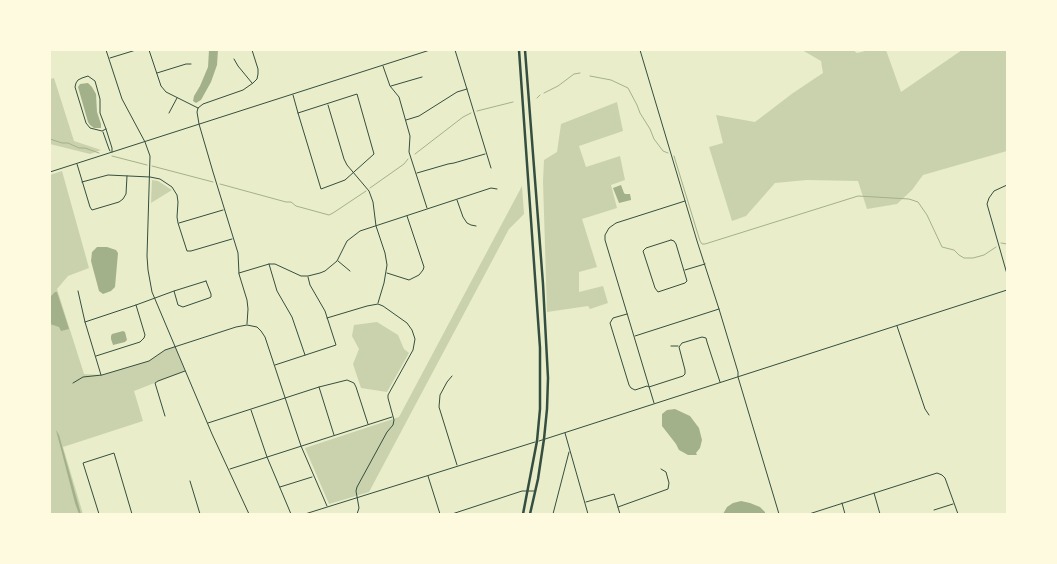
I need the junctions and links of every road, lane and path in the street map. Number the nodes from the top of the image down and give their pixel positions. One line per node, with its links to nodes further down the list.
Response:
1 (106, 50): 10 (street)
2 (136, 50): 10 (street)
3 (149, 50): 14 (street)
4 (252, 50): 16 (street)
5 (430, 50): 13 (street)
6 (456, 50): 18 (street)
7 (518, 50): 98 (main road)
8 (525, 50): 97 (main road)
9 (640, 50): 43 (street)
10 (109, 59): 29 (street)
11 (234, 59): 16 (street)
12 (191, 64): 14 (street)
13 (383, 65): 17 (street); 19 (street)
14 (156, 73): 20 (street)
15 (422, 77): 17 (street)
16 (253, 83): 22 (street)
17 (390, 86): 25 (street)
18 (467, 89): 25 (street); 31 (street)
19 (293, 94): 24 (street); 26 (street)
20 (177, 98): 22 (street); 23 (street)
21 (328, 104): 24 (street); 36 (street); 36 (street)
22 (198, 108): 26 (street)
23 (169, 113)
24 (298, 113): 36 (street)
25 (406, 121): 35 (street)
26 (199, 124): 29 (street); 45 (street)
27 (106, 129): 28 (street); 28 (street); 30 (street)
28 (103, 131): 30 (street)
29 (145, 142): 30 (street); 38 (street)
30 (111, 152): 32 (street)
31 (486, 153): 33 (street); 35 (street)
32 (77, 163): 34 (street); 39 (street)
33 (491, 168)
34 (50, 172)
35 (416, 173): 44 (street)
36 (354, 174): 48 (street)
37 (127, 176): 38 (street); 39 (street); 39 (street)
38 (150, 177): 47 (street); 63 (street)
39 (82, 182)
40 (1007, 185): 58 (street)
41 (497, 189): 42 (street)
42 (456, 200): 44 (street); 49 (street)
43 (685, 201): 53 (street); 67 (street)
44 (427, 209): 46 (street)
45 (224, 210): 47 (street); 50 (street)
46 (407, 216): 48 (street); 56 (street)
47 (178, 224): 50 (street)
48 (376, 226): 51 (street); 56 (street)
49 (476, 226)
50 (233, 239): 57 (street)
51 (337, 260): 55 (street); 59 (street)
52 (269, 264): 57 (street); 59 (street); 77 (street)
53 (705, 264): 54 (street); 66 (street)
54 (684, 270): 54 (street)
55 (350, 271)
56 (386, 273): 64 (street)
57 (239, 274): 70 (street)
58 (1007, 274)
59 (308, 276): 68 (street)
60 (1007, 290): 71 (street)
61 (174, 291): 61 (street); 63 (street)
62 (78, 292): 69 (street)
63 (154, 298): 65 (street); 73 (street)
64 (378, 304): 68 (street); 92 (street)
65 (136, 305): 69 (street); 76 (street)
66 (719, 309): 72 (street); 82 (street)
67 (628, 314): 72 (street); 86 (street)
68 (327, 318): 77 (street)
69 (85, 322): 76 (street)
70 (247, 325): 73 (street); 78 (street)
71 (897, 325): 82 (street); 90 (street)
72 (634, 336): 86 (street)
73 (175, 346): 79 (street); 80 (street)
74 (671, 346): 75 (street)
75 (678, 346): 83 (street); 86 (street)
76 (95, 356): 80 (street)
77 (305, 356): 78 (street)
78 (274, 366): 87 (street)
79 (185, 371): 91 (street); 93 (street)
80 (102, 376): 84 (street)
81 (452, 376): 102 (street)
82 (738, 377): 83 (street); 133 (street)
83 (720, 382): 88 (street)
84 (73, 383)
85 (319, 387): 87 (street); 94 (street); 96 (street)
86 (649, 387): 88 (street)
87 (285, 398): 89 (street); 99 (street)
88 (654, 403): 95 (street)
89 (251, 409): 93 (street); 101 (street)
90 (929, 415)
91 (165, 416)
92 (393, 416): 94 (street); 112 (street)
93 (207, 423): 104 (street)
94 (368, 424): 96 (street)
95 (564, 433): 97 (street); 100 (street)
96 (334, 435): 99 (street)
97 (544, 439): 98 (street); 110 (main road)
98 (537, 441): 102 (street); 109 (main road)
99 (301, 446): 101 (street); 106 (street)
100 (569, 451): 113 (street); 130 (street)
101 (267, 457): 104 (street); 108 (street)
102 (458, 466): 105 (street)
103 (661, 469): 117 (street)
104 (228, 470): 122 (street)
105 (428, 475): 112 (street); 126 (street)
106 (314, 476): 108 (street); 116 (street)
107 (190, 481): 121 (street)
108 (280, 487): 123 (street)
109 (528, 490): 110 (street); 127 (street); 128 (main road)
110 (536, 491): 129 (main road)
111 (874, 493): 114 (street); 115 (street); 136 (street)
112 (357, 498): 116 (street); 125 (street)
113 (585, 503): 117 (street); 131 (street)
114 (954, 503): 118 (street); 137 (street)
115 (842, 504): 134 (street); 135 (street)
116 (327, 507): 124 (street)
117 (618, 507): 132 (street)
118 (934, 510)
119 (99, 514): 120 (street)
120 (132, 514)
121 (200, 514)
122 (249, 514)
123 (291, 514)
124 (305, 514)
125 (357, 514)
126 (440, 514)
127 (452, 514)
128 (523, 514)
129 (530, 514)
130 (553, 514)
131 (587, 514)
132 (620, 514)
133 (779, 514)
134 (809, 514)
135 (845, 514)
136 (880, 514)
137 (958, 514)

